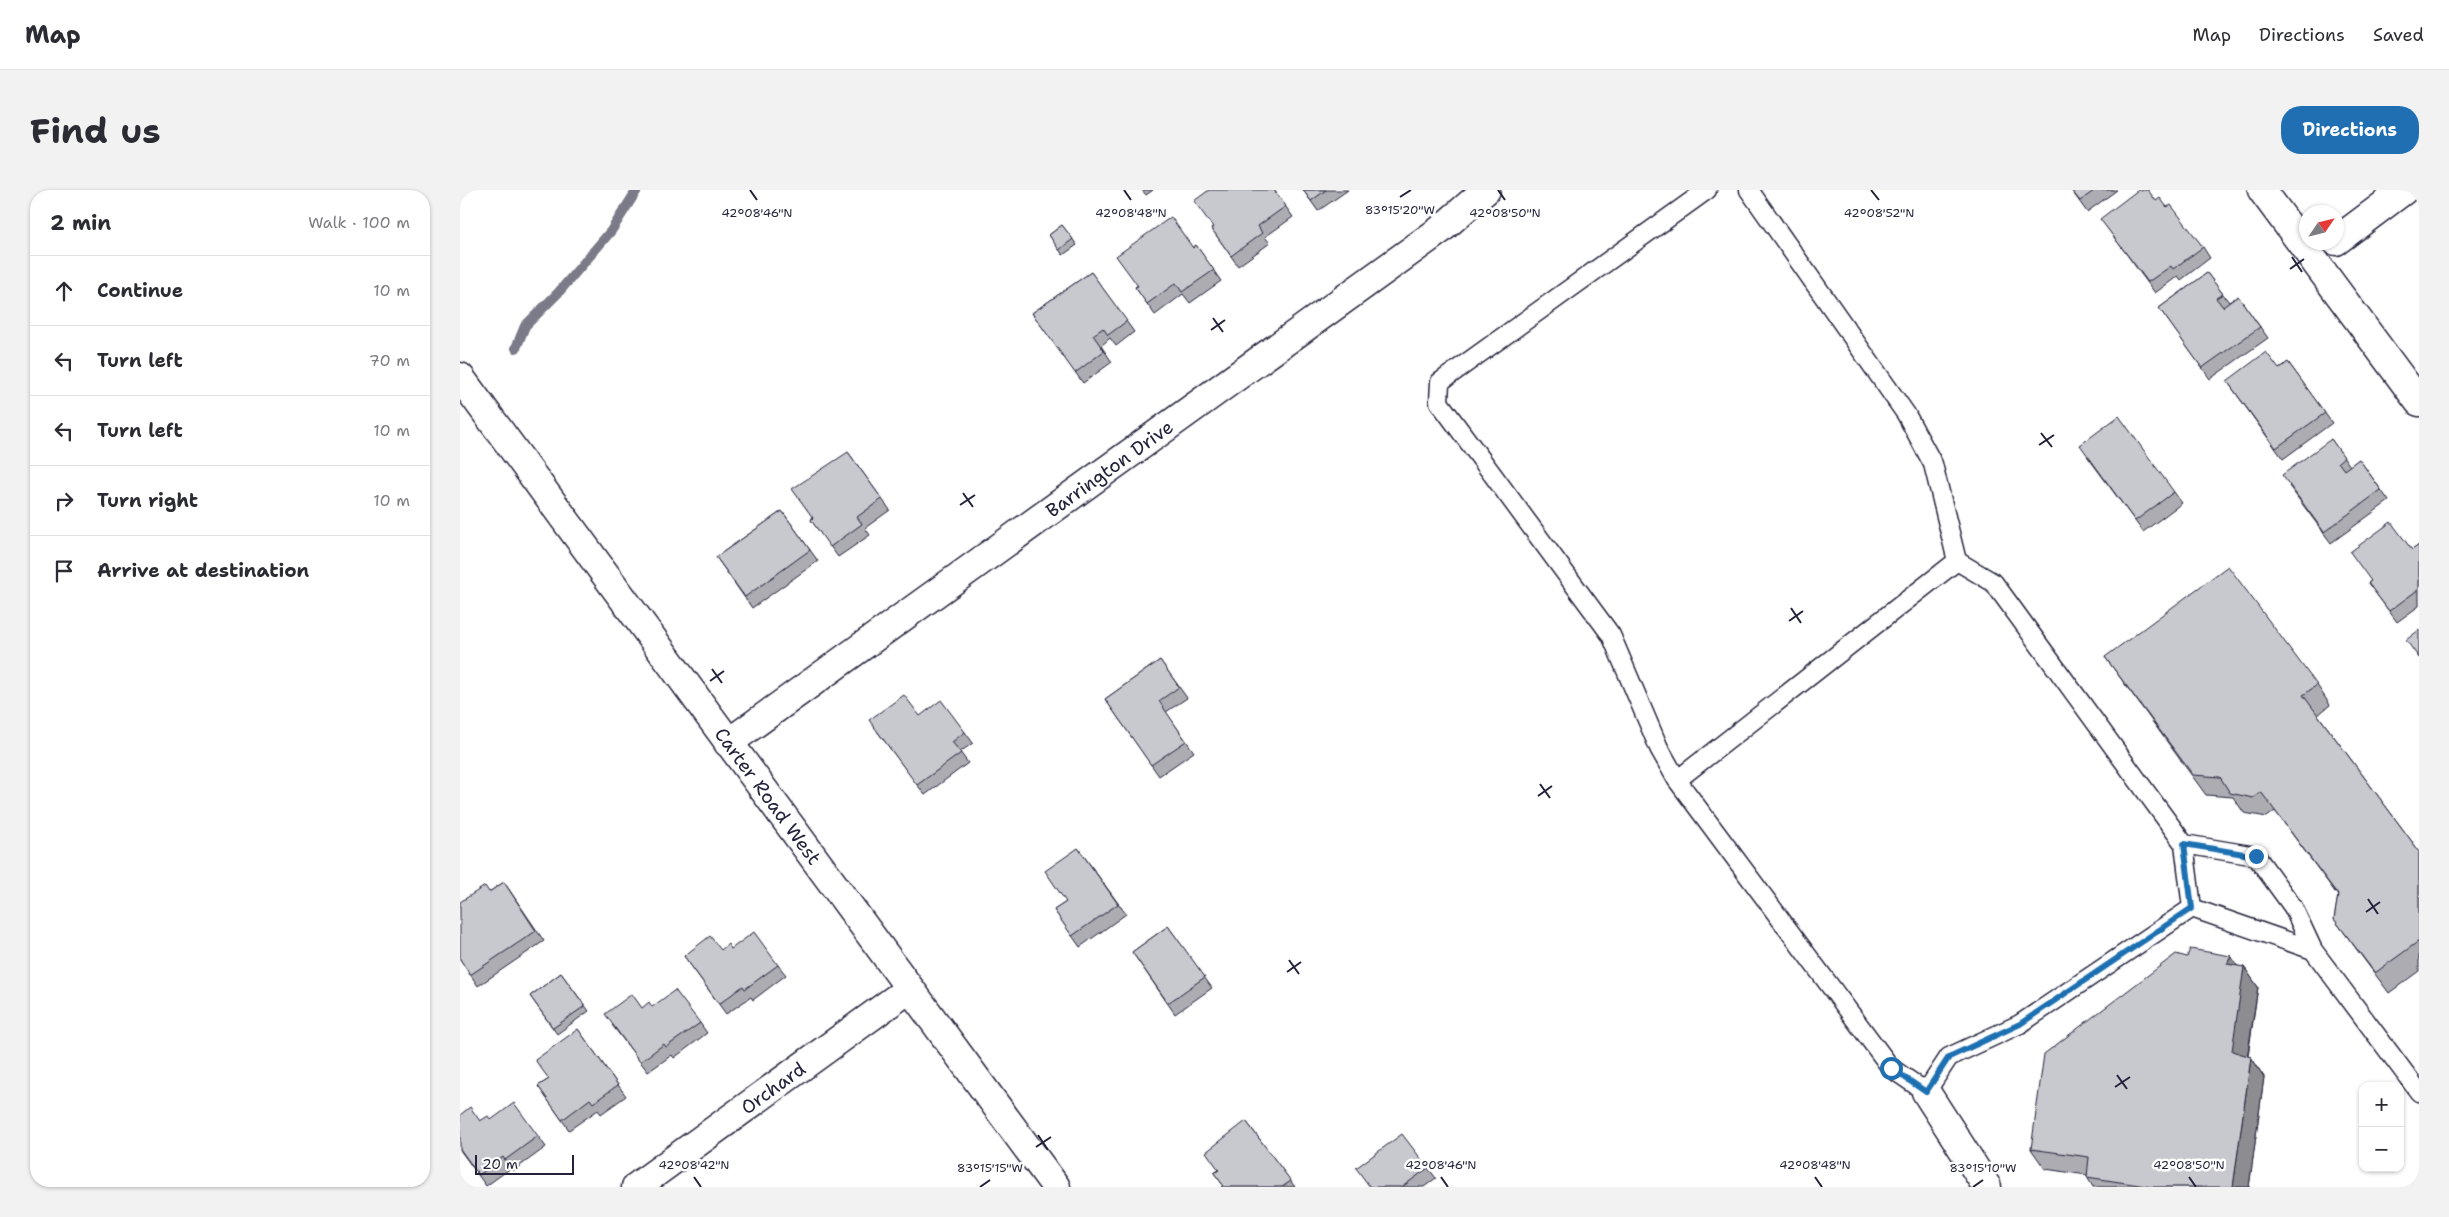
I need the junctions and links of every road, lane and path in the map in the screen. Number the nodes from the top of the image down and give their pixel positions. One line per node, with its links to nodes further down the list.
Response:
1 (1486, 190): 12 (street, Barrington Drive)
2 (1708, 190): 13 (lane)
3 (1749, 190): 11 (lane)
4 (2262, 190): 6 (street)
5 (2404, 190): 7 (street)
6 (2299, 222)
7 (2344, 235)
8 (2330, 250): 10 (street)
9 (460, 378): 12 (street, Carter Road West)
10 (2419, 402)
11 (1957, 561): 13 (lane); 14 (lane)
12 (728, 743): 17 (street, Carter Road West)
13 (1677, 780): 18 (lane)
14 (2184, 844): 15 (lane); 16 (lane)
15 (2192, 908): 16 (lane); 18 (lane)
16 (2313, 950): 19 (lane)
17 (909, 989): 20 (street, Orchard); 21 (street, Carter Road West)
18 (1926, 1092): 22 (street)
19 (2419, 1092)
20 (636, 1187)
21 (1056, 1187)
22 (1987, 1187)

